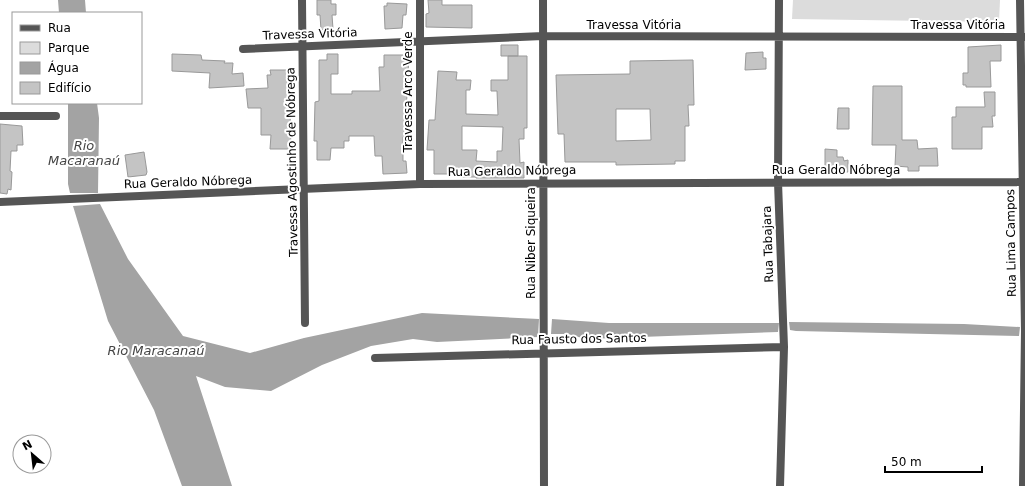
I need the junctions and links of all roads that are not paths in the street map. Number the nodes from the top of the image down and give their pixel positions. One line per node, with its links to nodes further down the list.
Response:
1 (302, 0): 10 (street, Travessa Agostinho de Nóbrega)
2 (420, 0): 9 (street, Travessa Arco Verde)
3 (542, 0): 6 (street, Rua Niber Siqueira)
4 (779, 0): 7 (street, Rua Tabajara)
5 (1020, 0): 8 (street, Rua Lima Campos)
6 (543, 36): 7 (street, Travessa Vitória); 9 (street, Travessa Vitória); 16 (street, Rua Niber Siqueira)
7 (778, 37): 8 (street, Travessa Vitória); 14 (street, Rua Tabajara)
8 (1022, 37): 15 (street, Rua Lima Campos)
9 (421, 41): 10 (street, Travessa Vitória); 17 (street, Travessa Arco Verde)
10 (303, 47): 11 (street, Travessa Vitória); 18 (street, Travessa Agostinho de Nóbrega)
11 (243, 49)
12 (0, 116): 13 (street)
13 (56, 116)
14 (778, 182): 15 (street, Rua Geraldo Nóbrega); 16 (street, Rua Geraldo Nóbrega); 22 (street, Rua Tabajara)
15 (1023, 182): 21 (street, Rua Lima Campos)
16 (543, 183): 17 (street, Rua Geraldo Nóbrega); 23 (street, Rua Niber Siqueira)
17 (420, 184): 18 (street, Rua Geraldo Nóbrega)
18 (304, 189): 19 (street, Rua Geraldo Nóbrega); 20 (street, Travessa Agostinho de Nóbrega)
19 (0, 202)
20 (305, 324)
21 (1025, 346): 27 (street, Rua Lima Campos)
22 (784, 347): 23 (street, Rua Fausto dos Santos); 26 (street, Rua Tabajara)
23 (543, 352): 24 (street, Rua Fausto dos Santos); 25 (street, Rua Niber Siqueira)
24 (375, 358)
25 (544, 486)
26 (780, 486)
27 (1023, 486)

